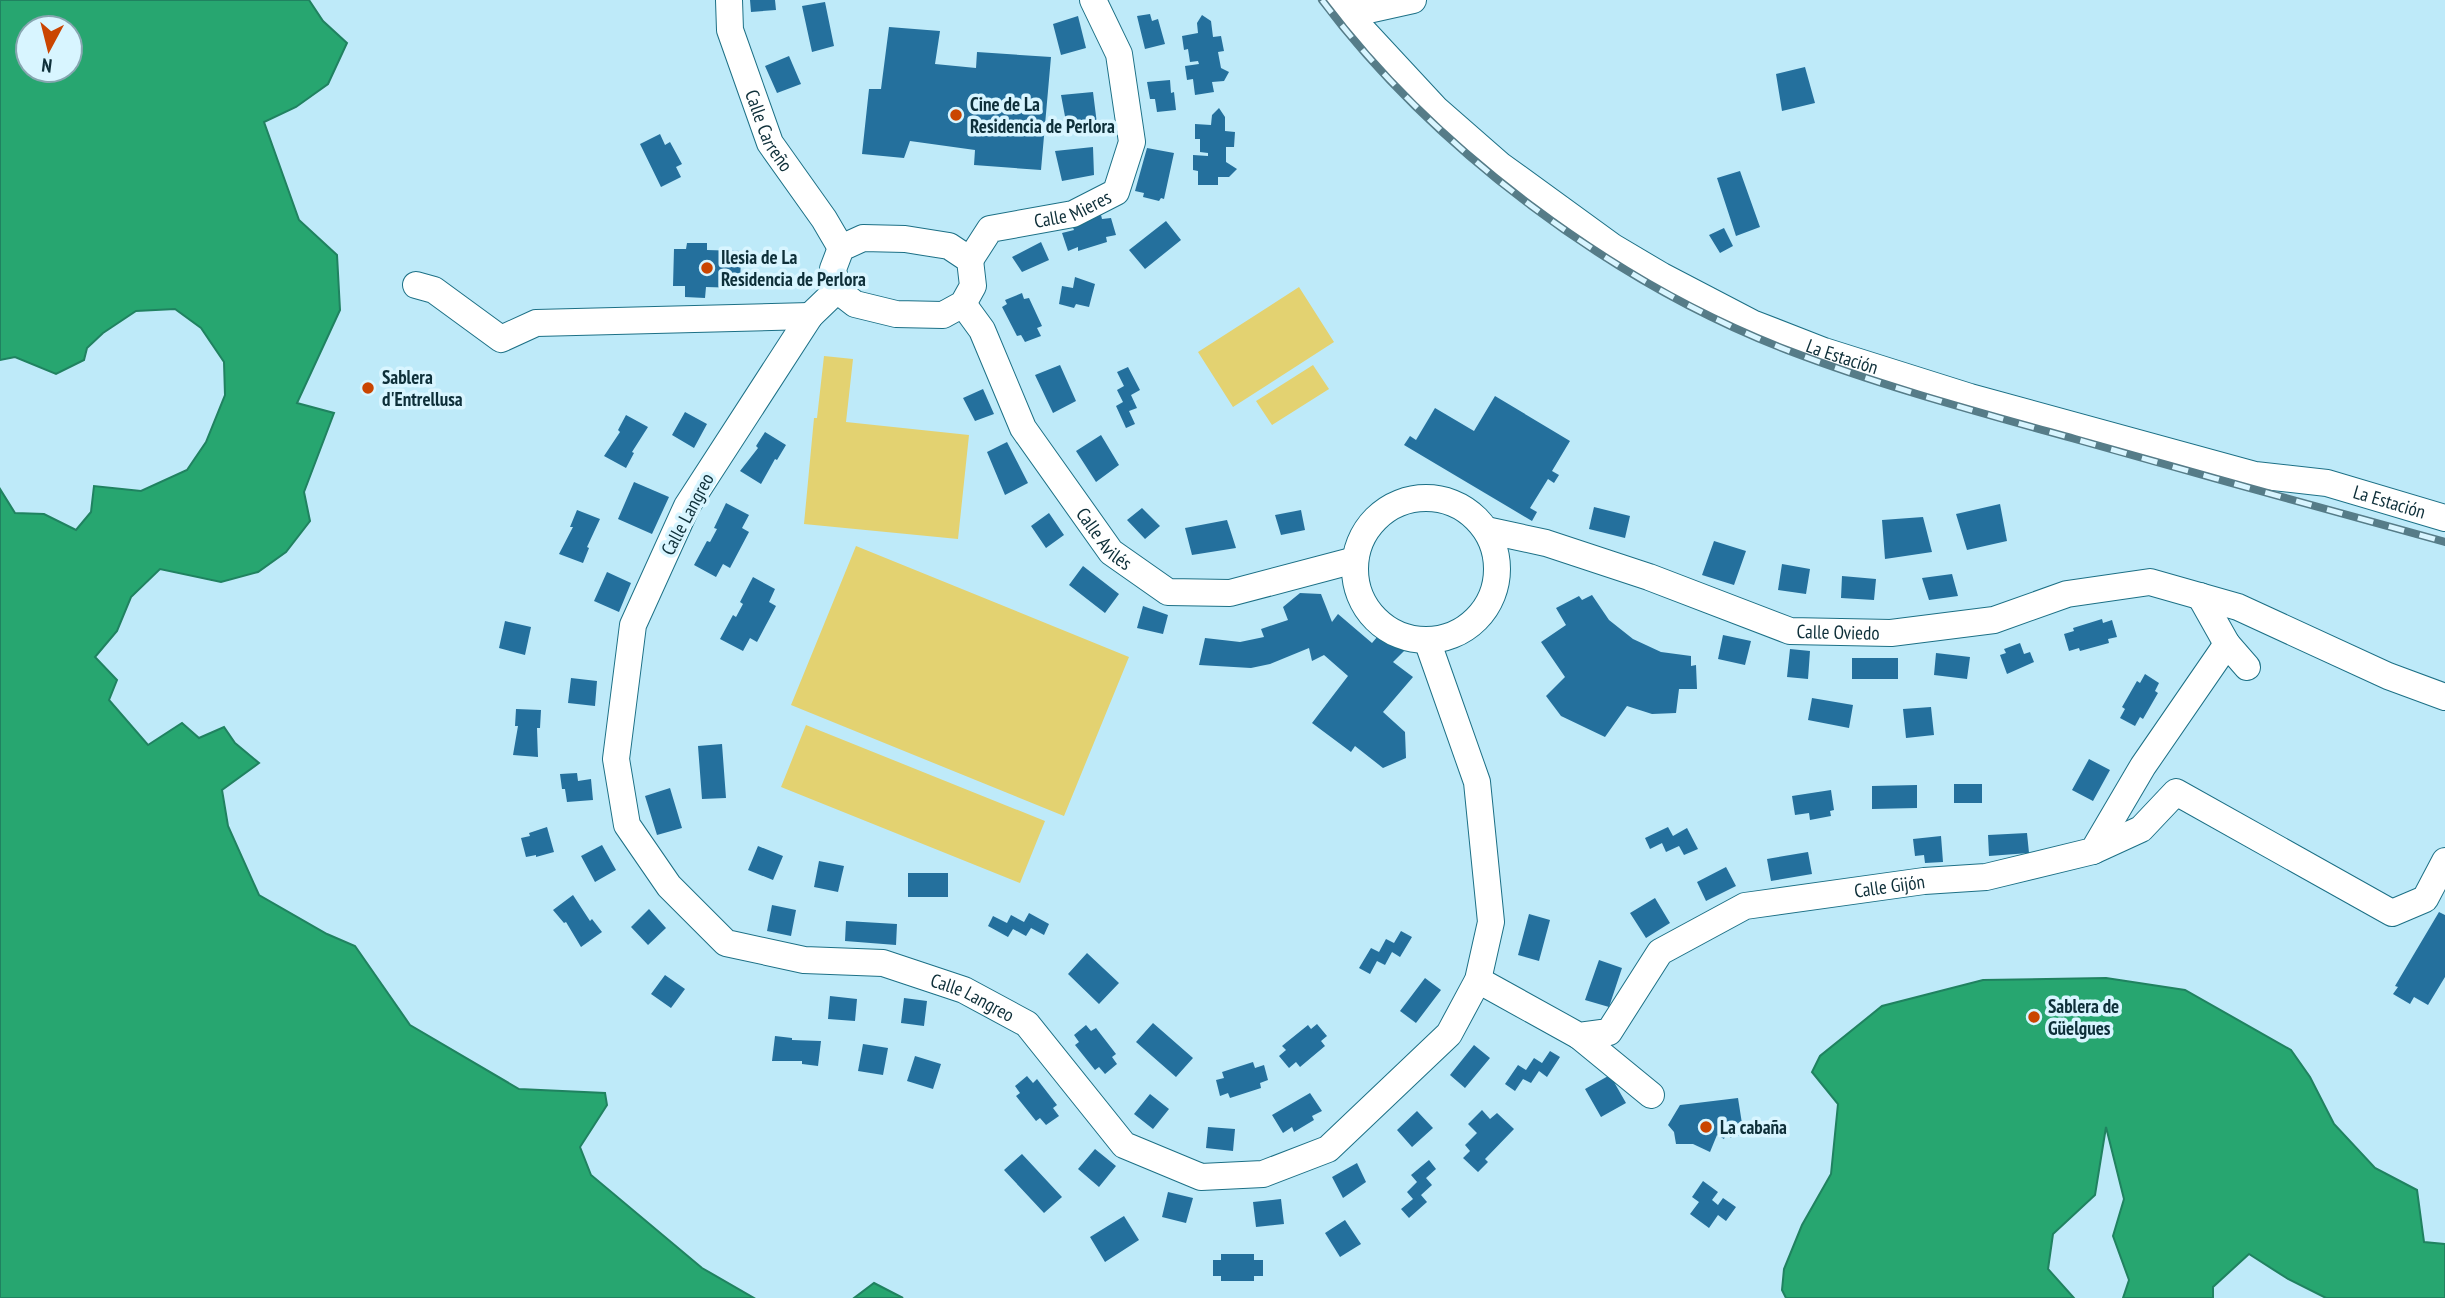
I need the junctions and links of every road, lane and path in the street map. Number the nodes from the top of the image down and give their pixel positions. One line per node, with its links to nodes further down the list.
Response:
1 (729, 0): 5 (street, Calle Carreño)
2 (1093, 0): 6 (street, Calle Mieres)
3 (1413, 0): 4 (street)
4 (1345, 7): 11 (street, La Estación)
5 (841, 247): 6 (street); 8 (street)
6 (970, 260): 9 (street)
7 (416, 285): 10 (street)
8 (837, 290): 9 (street); 10 (street, Calle Langreo)
9 (963, 304): 13 (street, Calle Avilés)
10 (810, 316): 22 (street, Calle Langreo)
11 (2445, 518)
12 (1486, 530): 13 (street); 14 (street, Calle Oviedo); 15 (street)
13 (1355, 560): 15 (street)
14 (2200, 596): 16 (street); 18 (street, Calle Oviedo)
15 (1427, 643): 22 (street, Calle Langreo)
16 (2227, 644): 17 (street); 19 (street)
17 (2247, 667)
18 (2445, 697)
19 (2093, 851): 21 (street, Calle Gijón); 23 (street, Calle Gijón)
20 (2445, 861): 21 (street)
21 (2435, 899)
22 (1478, 980): 23 (street)
23 (1579, 1036): 24 (street)
24 (1651, 1095)

